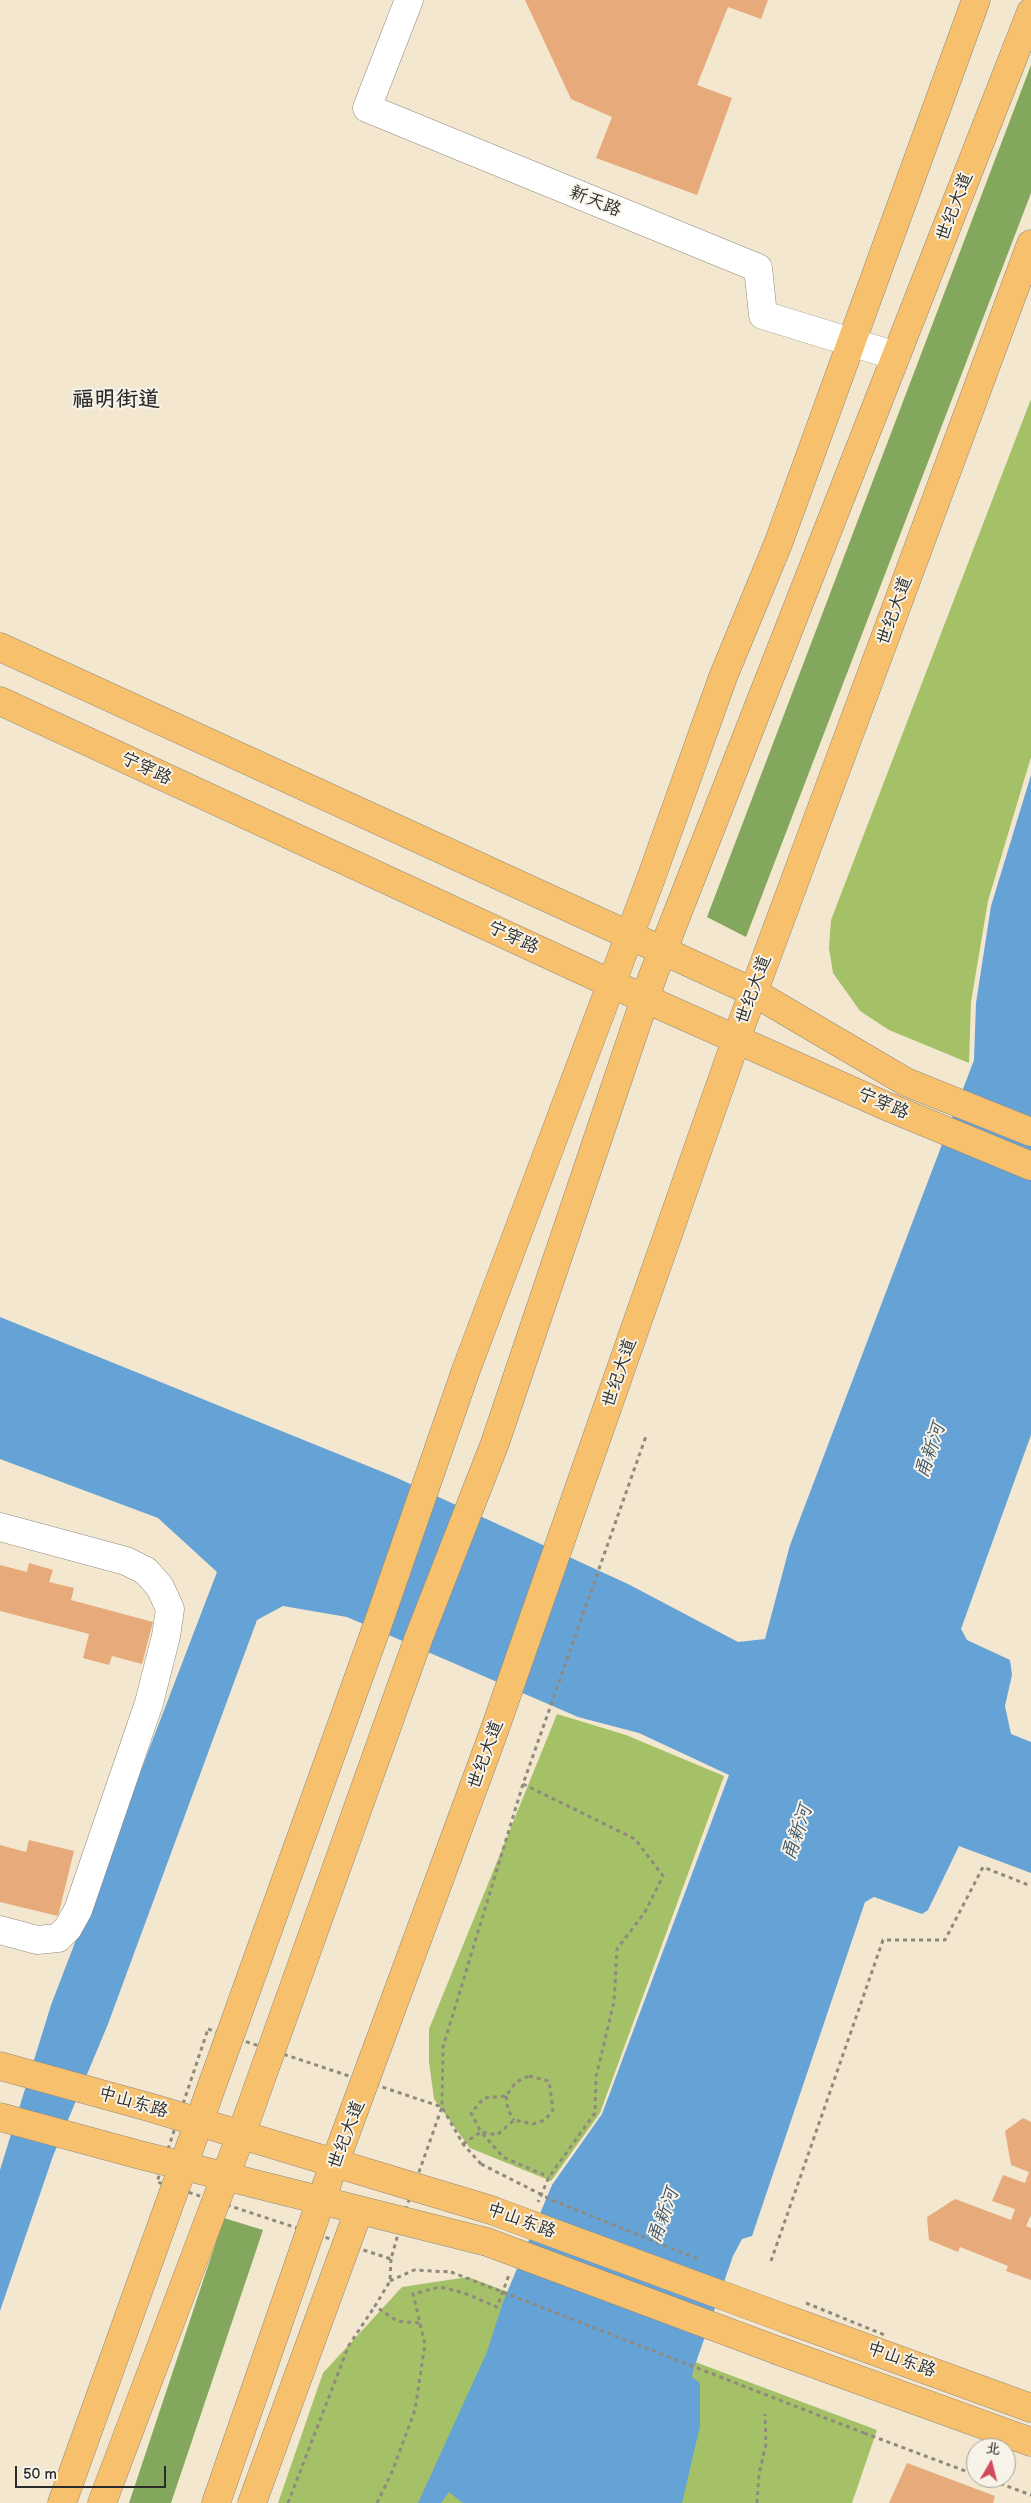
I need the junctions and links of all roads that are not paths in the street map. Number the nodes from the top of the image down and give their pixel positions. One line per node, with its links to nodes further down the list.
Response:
1 (409, 0): 5 (street, 新天路)
2 (976, 0): 5 (main road)
3 (1031, 12): 6 (main road, 世纪大道)
4 (1031, 244): 12 (main road, 世纪大道)
5 (851, 342): 6 (street, 新天路); 9 (main road)
6 (896, 356): 10 (main road, 世纪大道)
7 (0, 647): 9 (main road, 宁穿路)
8 (0, 701): 11 (main road, 宁穿路)
9 (630, 935): 10 (main road, 宁穿路); 11 (main road)
10 (663, 950): 12 (main road, 宁穿路); 13 (main road, 世纪大道)
11 (612, 984): 13 (main road, 宁穿路); 21 (main road)
12 (753, 992): 14 (main road, 世纪大道); 15 (main road, 宁穿路)
13 (647, 998): 14 (main road, 宁穿路); 22 (main road, 世纪大道)
14 (736, 1039): 16 (main road, 宁穿路); 23 (main road, 世纪大道)
15 (1031, 1132)
16 (1031, 1166)
17 (0, 1527): 18 (street)
18 (0, 1930)
19 (0, 2066): 21 (main road, 中山东路)
20 (0, 2117): 24 (main road, 中山东路)
21 (200, 2123): 22 (main road, 中山东路); 24 (main road)
22 (241, 2135): 23 (main road, 中山东路); 25 (main road)
23 (336, 2164): 26 (main road, 世纪大道); 28 (main road, 中山东路, bridge)
24 (184, 2166): 25 (main road, 中山东路); 30 (main road)
25 (225, 2176): 26 (main road, 中山东路); 31 (main road)
26 (321, 2200): 27 (main road, 中山东路); 32 (main road, 世纪大道)
27 (359, 2210): 29 (main road, 中山东路, bridge); 33 (main road)
28 (1031, 2408)
29 (1031, 2442)
30 (62, 2503)
31 (102, 2503)
32 (216, 2503)
33 (252, 2503)

